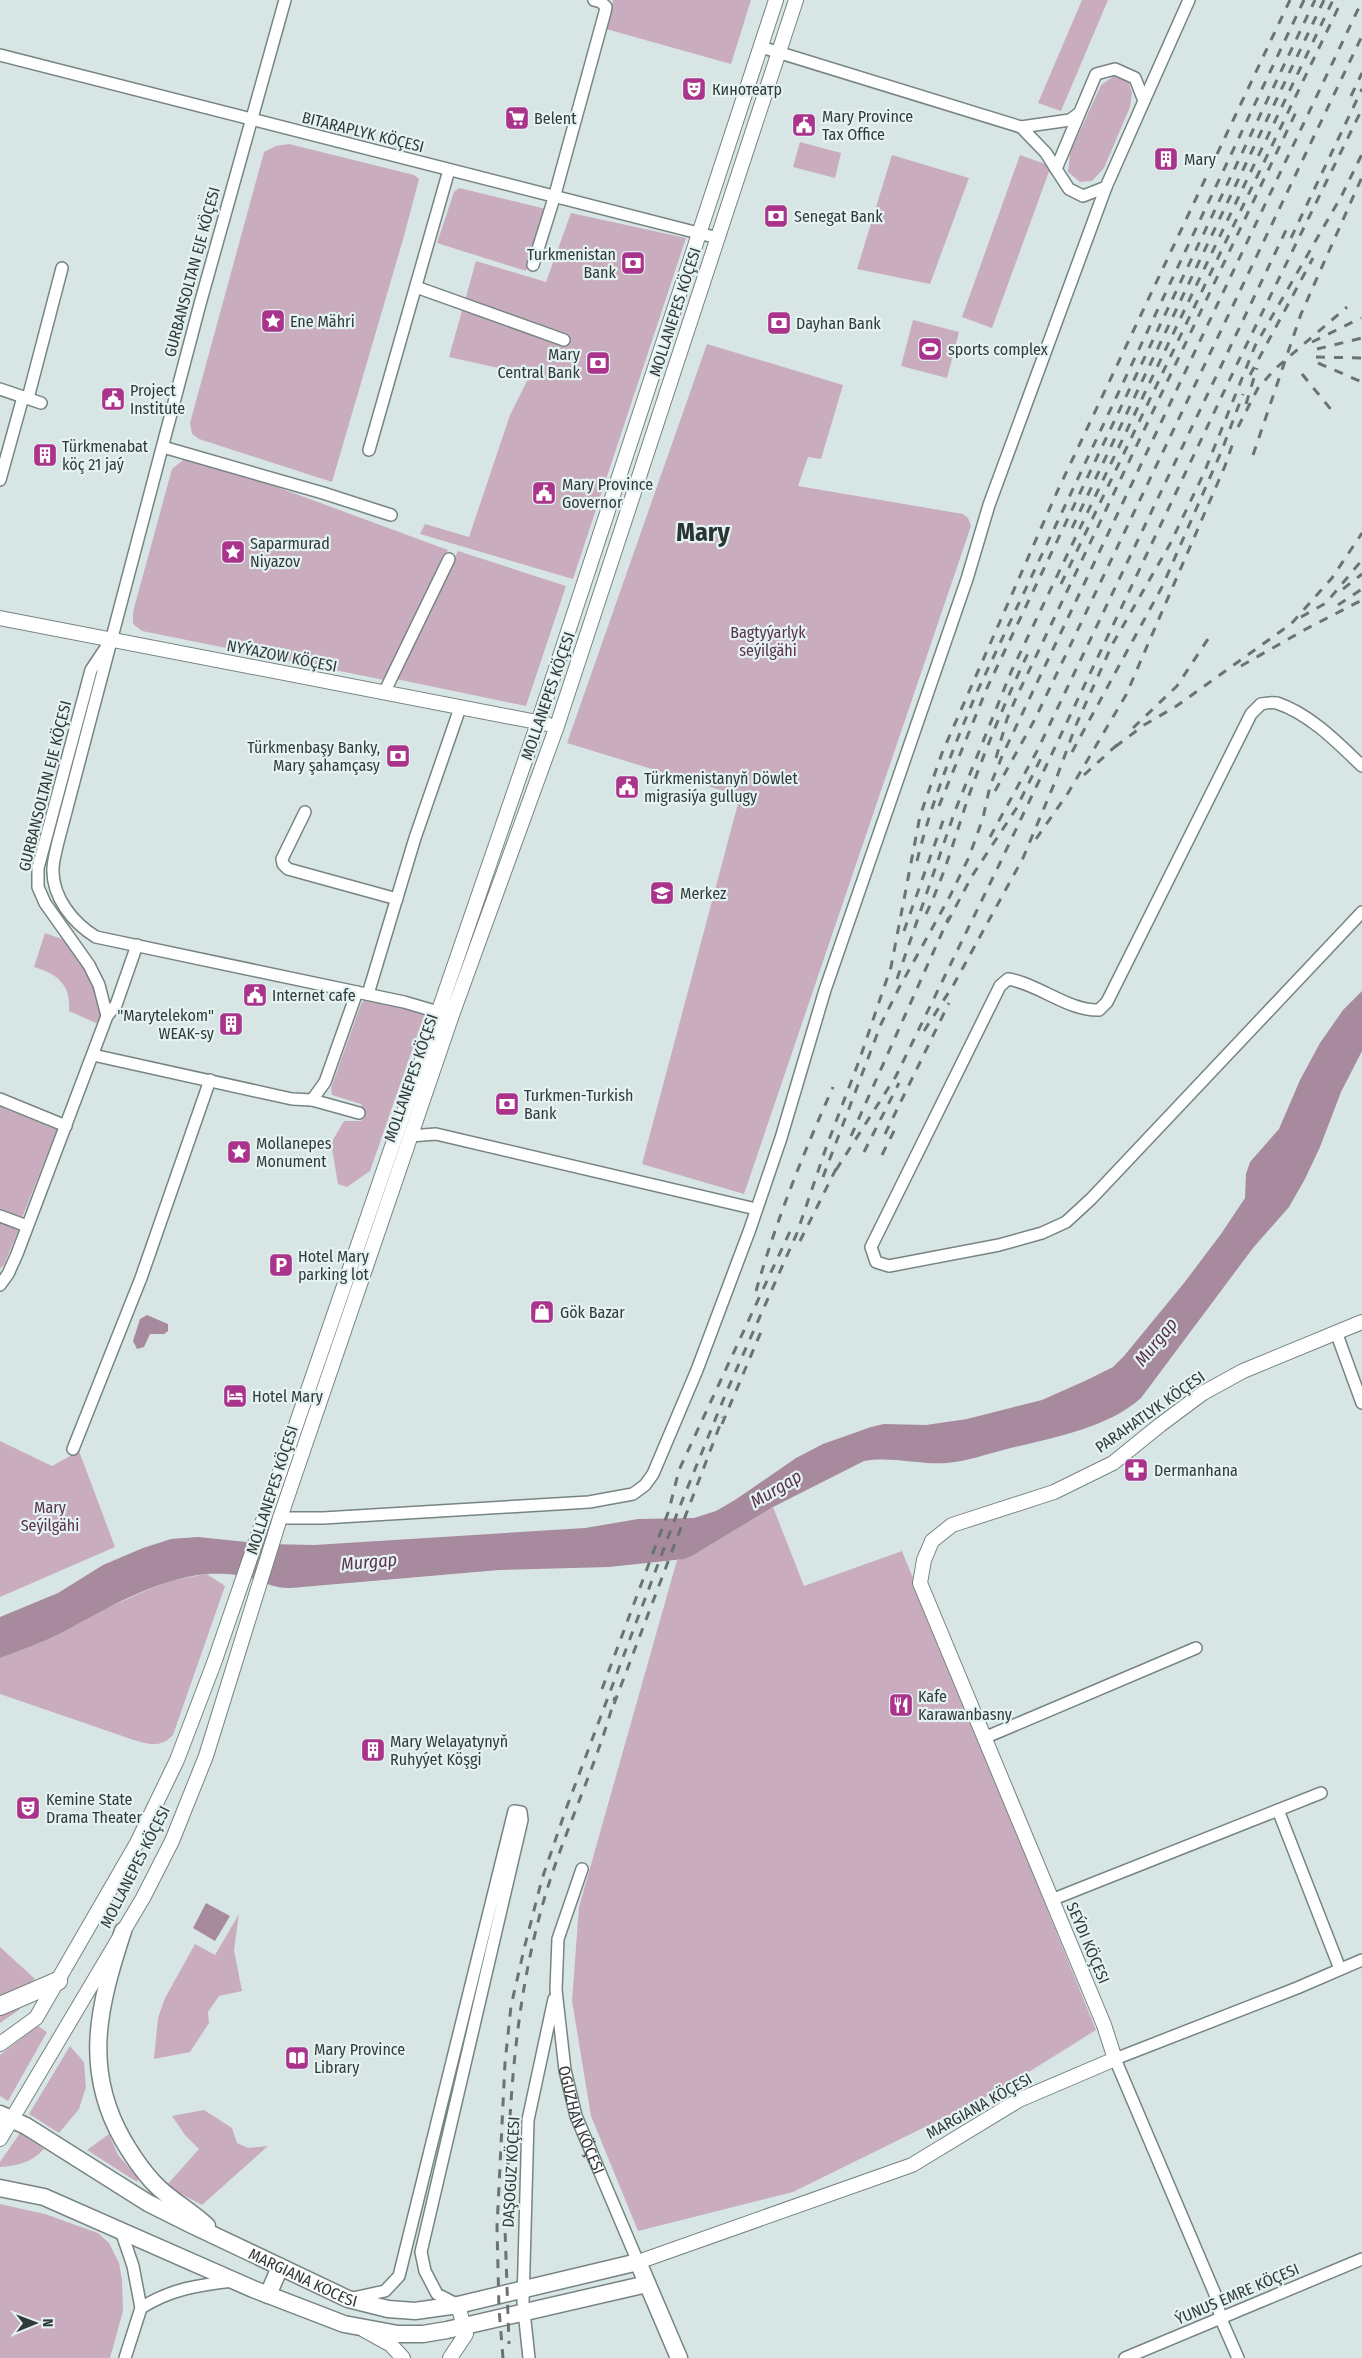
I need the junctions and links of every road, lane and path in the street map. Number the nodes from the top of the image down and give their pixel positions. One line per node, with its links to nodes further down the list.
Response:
1 (285, 0): 11 (street, GURBANSOLTAN EJE KÖÇESI)
2 (776, 0): 6 (street, MOLLANEPES KÖÇESI)
3 (796, 0): 7 (street, MOLLANEPES KÖÇESI)
4 (1189, 0): 9 (street)
5 (598, 1): 16 (street)
6 (761, 47): 7 (street); 17 (street, MOLLANEPES KÖÇESI)
7 (779, 52): 12 (street); 18 (street, MOLLANEPES KÖÇESI)
8 (0, 55): 11 (street, BITARAPLYK KÖÇESI)
9 (1144, 100): 10 (street); 15 (street)
10 (1078, 114): 12 (street); 13 (street)
11 (250, 120): 14 (street, BITARAPLYK KÖÇESI); 26 (street, GURBANSOLTAN EJE KÖÇESI)
12 (1021, 127): 13 (street)
13 (1056, 169): 15 (street)
14 (449, 170): 16 (street, BITARAPLYK KÖÇESI); 21 (street)
15 (1106, 187): 52 (street)
16 (554, 198): 17 (street, BITARAPLYK KÖÇESI); 19 (street)
17 (699, 233): 18 (street, BITARAPLYK KÖÇESI); 35 (street, MOLLANEPES KÖÇESI)
18 (718, 238): 36 (street, MOLLANEPES KÖÇESI)
19 (534, 265)
20 (62, 268): 24 (street)
21 (416, 287): 22 (street); 27 (street)
22 (564, 340)
23 (0, 389): 24 (street)
24 (26, 398): 25 (street); 28 (street)
25 (41, 403)
26 (163, 447): 29 (street); 32 (street, GURBANSOLTAN EJE KÖÇESI)
27 (370, 450)
28 (0, 480)
29 (391, 515)
30 (449, 559): 33 (street)
31 (0, 618): 32 (street, NYÝAZOW KÖÇESI)
32 (111, 641): 33 (street, NYÝAZOW KÖÇESI); 41 (street, GURBANSOLTAN EJE KÖÇESI); 44 (street, GURBANSOLTAN EJE KÖÇESI)
33 (384, 693): 34 (street, NYÝAZOW KÖÇESI)
34 (460, 708): 35 (street, NYÝAZOW KÖÇESI); 39 (street)
35 (538, 722): 36 (street, NYÝAZOW KÖÇESI); 43 (street, MOLLANEPES KÖÇESI)
36 (557, 726): 43 (street, MOLLANEPES KÖÇESI)
37 (1362, 766): 40 (street)
38 (305, 812): 39 (street)
39 (396, 899): 42 (street)
40 (1362, 912)
41 (137, 945): 42 (street, GURBANSOLTAN EJE KÖÇESI); 44 (street)
42 (363, 993): 43 (street, GURBANSOLTAN EJE KÖÇESI); 48 (street)
43 (445, 1014): 51 (street, MOLLANEPES KÖÇESI); 63 (street, MOLLANEPES KÖÇESI)
44 (107, 1016): 45 (street)
45 (93, 1055): 46 (street); 50 (street)
46 (210, 1080): 48 (street); 59 (street)
47 (0, 1099): 50 (street)
48 (312, 1100): 49 (street)
49 (359, 1113)
50 (66, 1126): 54 (street)
51 (410, 1136): 52 (street); 60 (street, MOLLANEPES KÖÇESI)
52 (756, 1209): 60 (street)
53 (0, 1216): 54 (street)
54 (27, 1226): 55 (street)
55 (0, 1284)
56 (1362, 1322): 57 (street, PARAHATLYK KÖÇESI)
57 (1336, 1332): 58 (street); 61 (street, PARAHATLYK KÖÇESI)
58 (1362, 1403)
59 (73, 1450)
60 (280, 1518): 64 (street, MOLLANEPES KÖÇESI)
61 (932, 1541): 65 (street, SEÝDI KÖÇESI)
62 (1196, 1648): 65 (street)
63 (214, 1664): 64 (street); 73 (street, MOLLANEPES KÖÇESI)
64 (232, 1669): 70 (street, MOLLANEPES KÖÇESI)
65 (984, 1738): 69 (street, SEÝDI KÖÇESI)
66 (1321, 1793): 67 (street)
67 (1278, 1810): 69 (street); 72 (street)
68 (582, 1869): 74 (street, OGUZHAN KÖÇESI)
69 (1051, 1900): 77 (street, SEÝDI KÖÇESI)
70 (123, 1931): 80 (street, MOLLANEPES KÖÇESI); 84 (main road)
71 (1362, 1960): 72 (street, MARGIANA KÖÇESI)
72 (1340, 1970): 77 (street, MARGIANA KÖÇESI)
73 (58, 1981): 75 (main road); 76 (street, MOLLANEPES KÖÇESI)
74 (556, 1990): 86 (street, OGUZHAN KÖÇESI); 90 (street, DAŞOGUZ KÖÇESI)
75 (0, 2006)
76 (0, 2044)
77 (1115, 2059): 86 (street, MARGIANA KÖÇESI); 96 (street, SEÝDI KÖÇESI)
78 (451, 2067): 79 (street); 79 (street); 92 (street)
79 (464, 2070): 93 (street)
80 (3, 2121): 81 (street, MOLLANEPES KÖÇESI); 84 (main road, MARGIANA KOCESI)
81 (0, 2139)
82 (0, 2188): 83 (main road, MARGIANA KOCESI)
83 (120, 2231): 88 (main road, MARGIANA KOCESI); 94 (street)
84 (219, 2238): 87 (main road, MARGIANA KOCESI)
85 (1362, 2260): 96 (street, ÝUNUS EMRE KÖÇESI)
86 (638, 2262): 89 (main road, OGUZHAN KÖÇESI); 90 (main road, MARGIANA KOCESI)
87 (280, 2267): 91 (main road); 92 (main road, MARGIANA KOCESI)
88 (233, 2281): 91 (main road, MARGIANA KOCESI); 94 (street)
89 (647, 2284): 95 (main road, MARGIANA KOCESI); 103 (main road, OGUZHAN KÖÇESI)
90 (523, 2290): 93 (main road, MARGIANA KOCESI); 95 (street, DAŞOGUZ KÖÇESI)
91 (268, 2295): 98 (main road, MARGIANA KOCESI)
92 (348, 2299): 93 (main road, MARGIANA KOCESI)
93 (458, 2305): 97 (street)
94 (141, 2308): 99 (street)
95 (524, 2312): 97 (main road, MARGIANA KOCESI); 102 (street, DAŞOGUZ KÖÇESI)
96 (1222, 2318): 104 (street, ÝUNUS EMRE KÖÇESI); 105 (street, SEÝDI KÖÇESI)
97 (464, 2326): 98 (main road, MARGIANA KOCESI); 101 (street)
98 (358, 2328): 100 (street)
99 (125, 2358)
100 (403, 2358)
101 (450, 2358)
102 (529, 2358)
103 (679, 2358)
104 (1125, 2358)
105 (1238, 2358)

